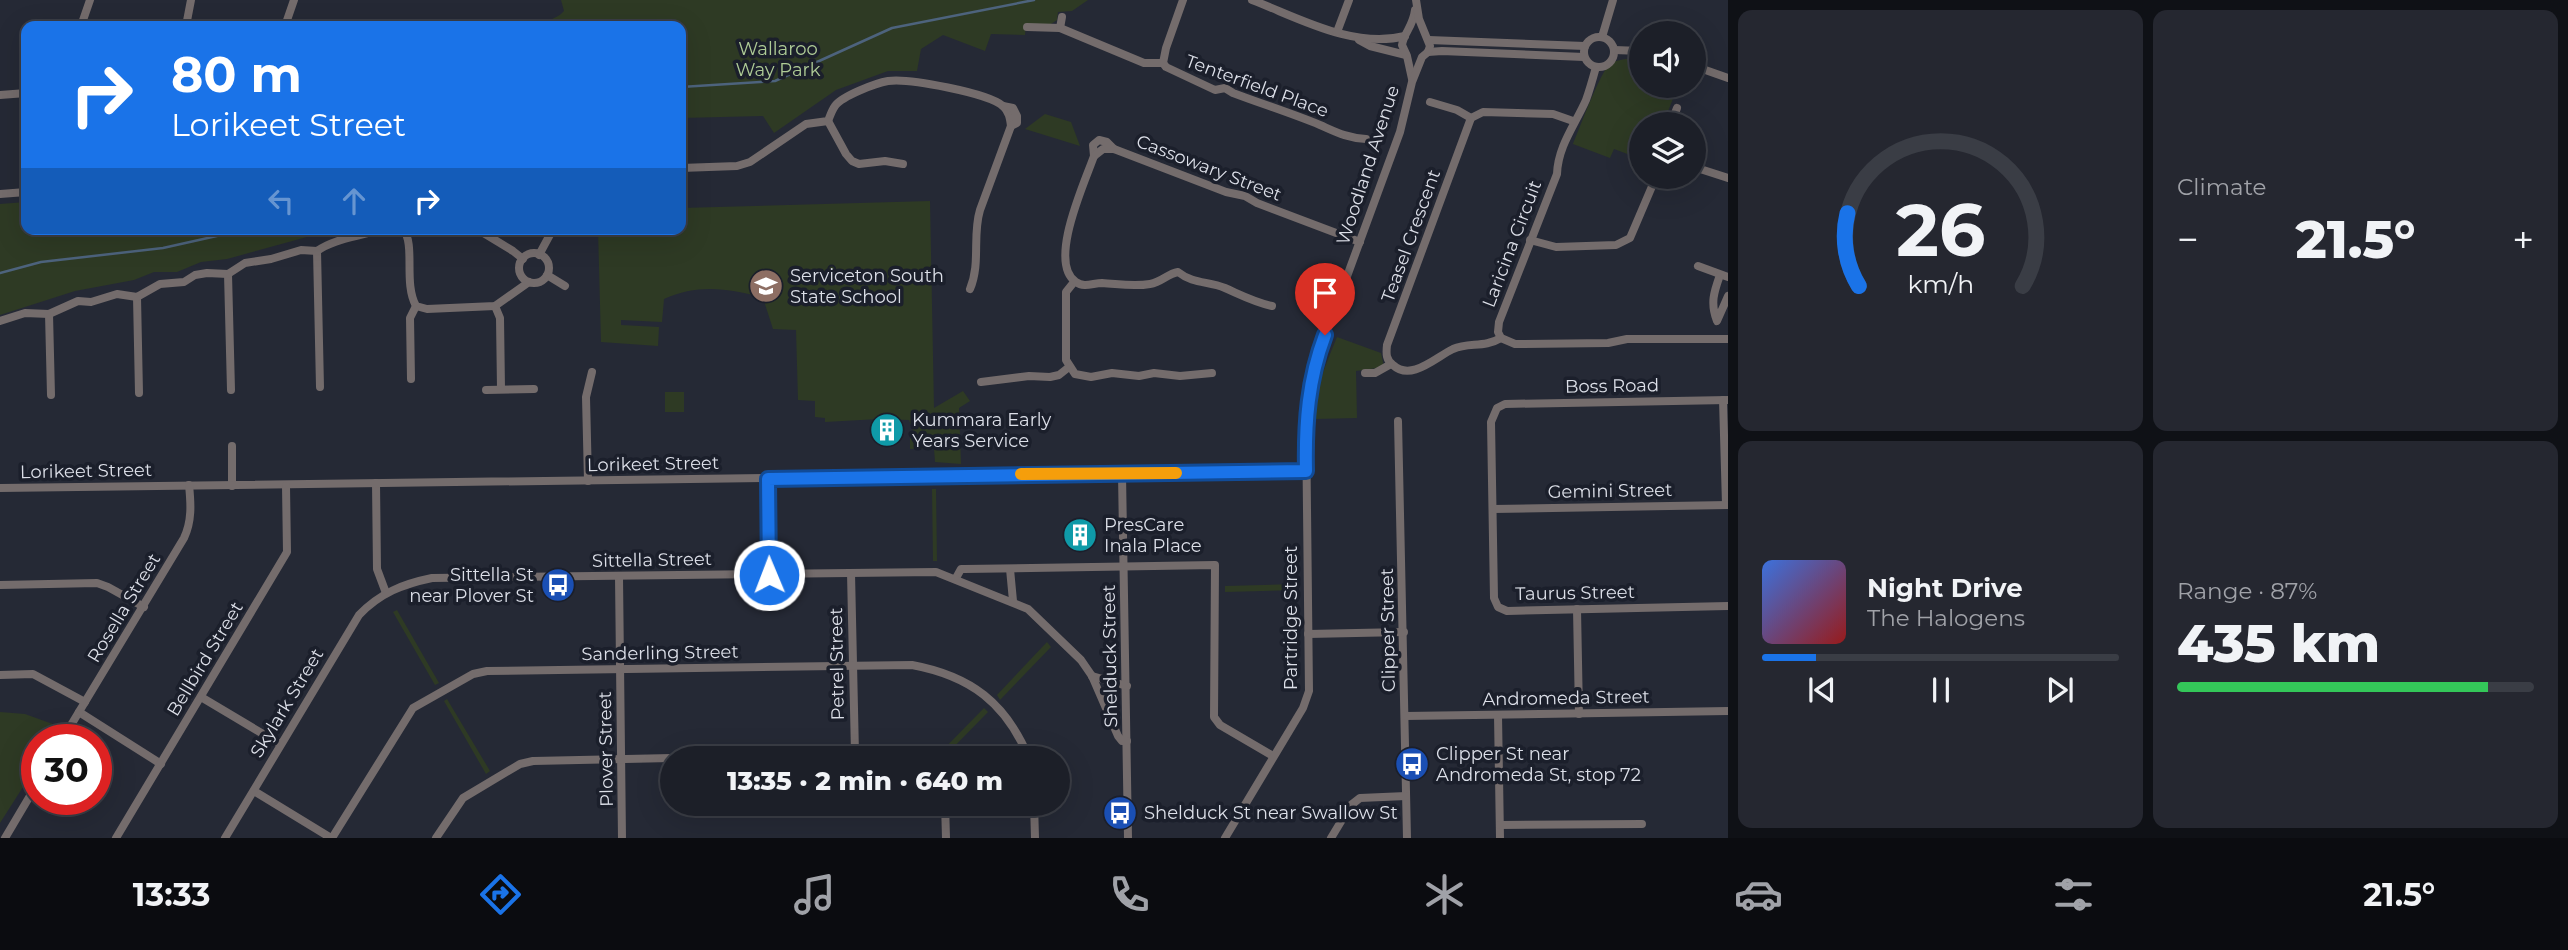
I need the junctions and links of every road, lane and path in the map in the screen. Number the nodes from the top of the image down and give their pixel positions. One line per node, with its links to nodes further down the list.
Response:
1 (90, 0): 10 (street)
2 (191, 0): 11 (street)
3 (294, 0): 12 (street)
4 (1183, 0): 27 (street, Tenterfield Place)
5 (1252, 0): 15 (street)
6 (1349, 0): 15 (street)
7 (1416, 0): 16 (street, Woodland Avenue); 17 (street, Woodland Avenue)
8 (1613, 0): 18 (street)
9 (1062, 17): 14 (street)
10 (83, 21)
11 (187, 21)
12 (287, 21)
13 (1027, 27): 14 (street)
14 (1060, 28): 27 (street)
15 (1338, 32): 19 (street)
16 (1423, 33): 17 (street); 20 (street, Woodland Avenue)
17 (1405, 35): 19 (street); 24 (street, Woodland Avenue)
18 (1602, 37): 21 (street); 22 (street)
19 (1356, 38): 24 (street)
20 (1429, 40): 21 (street); 25 (street, Woodland Avenue)
21 (1585, 46): 26 (street)
22 (1614, 50): 23 (street); 28 (street)
23 (1629, 51)
24 (1407, 55): 25 (street); 31 (street, Woodland Avenue)
25 (1425, 55): 26 (street); 31 (street, Woodland Avenue)
26 (1584, 57): 28 (street)
27 (1163, 62): 40 (street, Tenterfield Place)
28 (1596, 67): 39 (street, Laricina Circuit)
29 (1706, 70): 30 (street)
30 (1728, 78)
31 (1412, 82): 53 (street, Woodland Avenue)
32 (21, 93): 33 (street)
33 (0, 95)
34 (1430, 102): 37 (street)
35 (1677, 108): 36 (street)
36 (1676, 112)
37 (1471, 118): 39 (street); 76 (street, Teasel Crescent)
38 (828, 121): 41 (street); 42 (street); 64 (street)
39 (1573, 121): 52 (street, Laricina Circuit)
40 (1366, 139)
41 (902, 164)
42 (686, 168)
43 (1706, 171): 44 (street)
44 (1728, 178)
45 (1651, 189): 52 (street)
46 (21, 192): 47 (street)
47 (0, 194)
48 (366, 235): 54 (street)
49 (406, 235): 67 (street)
50 (487, 235): 56 (street)
51 (550, 235): 55 (street)
52 (1530, 240): 73 (street, Laricina Circuit)
53 (1360, 242): 62 (street, Cassowary Street); 92 (street, Woodland Avenue)
54 (317, 251): 58 (street); 83 (street)
55 (540, 255): 56 (street); 59 (street)
56 (523, 259): 61 (street)
57 (1698, 265): 60 (street)
58 (228, 274): 66 (street); 86 (street)
59 (547, 275): 61 (street); 63 (street)
60 (1724, 276): 72 (street)
61 (529, 282): 68 (street)
62 (1074, 282): 69 (street); 77 (street)
63 (565, 286)
64 (970, 289)
65 (1728, 296): 72 (street)
66 (137, 297): 70 (street); 88 (street)
67 (416, 306): 68 (street); 81 (street)
68 (495, 306): 84 (street)
69 (1272, 306)
70 (49, 314): 71 (street); 89 (street)
71 (0, 321)
72 (1717, 321): 74 (street)
73 (1501, 338): 74 (street); 76 (street)
74 (1715, 338): 75 (street)
75 (1728, 339)
76 (1391, 364): 80 (street)
77 (1069, 367): 79 (street); 82 (street)
78 (592, 372): 98 (street)
79 (1212, 373)
80 (1365, 373)
81 (411, 379)
82 (981, 382)
83 (320, 387)
84 (501, 389): 85 (street); 87 (street)
85 (534, 389)
86 (231, 390)
87 (486, 390)
88 (139, 393)
89 (51, 395)
90 (1726, 400): 91 (street, Boss Road); 104 (street)
91 (1497, 408): 105 (street, Taurus Street)
92 (1306, 418): 95 (street, Partridge Street)
93 (1398, 421): 118 (street, Clipper Street)
94 (232, 446): 101 (street)
95 (1306, 471): 96 (street, Lorikeet Street); 119 (street, Partridge Street)
96 (1122, 474): 97 (street, Lorikeet Street); 106 (street, Shelduck Street)
97 (768, 479): 98 (street, Lorikeet Street); 109 (street)
98 (587, 481): 99 (street, Lorikeet Street)
99 (376, 483): 102 (street, Lorikeet Street); 113 (street)
100 (188, 485): 101 (street, Lorikeet Street); 103 (street, Lorikeet Street); 116 (street, Rosella Street)
101 (232, 486): 102 (street, Lorikeet Street)
102 (286, 486): 125 (street, Bellbird Street)
103 (0, 488)
104 (1727, 505): 105 (street, Gemini Street)
105 (1493, 509): 117 (street, Taurus Street)
106 (1124, 565): 107 (street, Sittella Street); 124 (street, Shelduck Street); 137 (street, Sittella Street)
107 (1010, 569): 111 (street, Sittella Street); 114 (street)
108 (851, 573): 109 (street, Sittella Street); 111 (street, Sittella Street); 120 (street, Petrel Street)
109 (769, 575): 110 (street, Sittella Street)
110 (619, 577): 113 (street, Sittella Street); 121 (street, Plover Street)
111 (956, 578): 114 (street)
112 (0, 585): 116 (street)
113 (386, 593): 134 (street, Skylark Street)
114 (1013, 601): 123 (street)
115 (1728, 606): 117 (street, Taurus Street)
116 (144, 607): 126 (street, Rosella Street)
117 (1577, 609): 129 (street)
118 (1404, 632): 119 (street); 131 (street, Clipper Street)
119 (1308, 634): 137 (street, Partridge Street)
120 (852, 665): 121 (street, Sanderling Street); 135 (street, Petrel Street); 136 (street, Sanderling Street)
121 (620, 670): 139 (street, Plover Street); 151 (street, Sanderling Street)
122 (0, 675): 126 (street)
123 (1092, 676): 124 (street); 133 (street)
124 (1127, 686): 133 (street, Shelduck Street)
125 (201, 697): 134 (street); 140 (street, Bellbird Street)
126 (85, 702): 128 (street, Rosella Street)
127 (1728, 711): 129 (street, Andromeda Street)
128 (79, 712): 132 (street, Rosella Street); 140 (street)
129 (1579, 714): 130 (street, Andromeda Street)
130 (1498, 715): 131 (street, Andromeda Street); 147 (street)
131 (1405, 716): 142 (street, Clipper Street)
132 (72, 724)
133 (1127, 741): 156 (street, Shelduck Street)
134 (280, 744): 141 (street, Skylark Street)
135 (855, 746)
136 (1023, 746)
137 (1273, 757): 157 (street, Partridge Street)
138 (660, 758): 139 (street)
139 (622, 759): 152 (street); 153 (street, Plover Street)
140 (161, 764): 149 (street, Bellbird Street)
141 (254, 791): 150 (street, Skylark Street); 151 (street)
142 (1406, 796): 158 (street); 159 (street, Clipper Street)
143 (21, 811): 148 (street)
144 (945, 816): 154 (street)
145 (1034, 816): 155 (street)
146 (1642, 824): 147 (street)
147 (1500, 825): 160 (street)
148 (5, 838)
149 (117, 838)
150 (225, 838)
151 (332, 838)
152 (436, 838)
153 (622, 838)
154 (946, 838)
155 (1035, 838)
156 (1128, 838)
157 (1225, 838)
158 (1331, 838)
159 (1407, 838)
160 (1500, 838)

